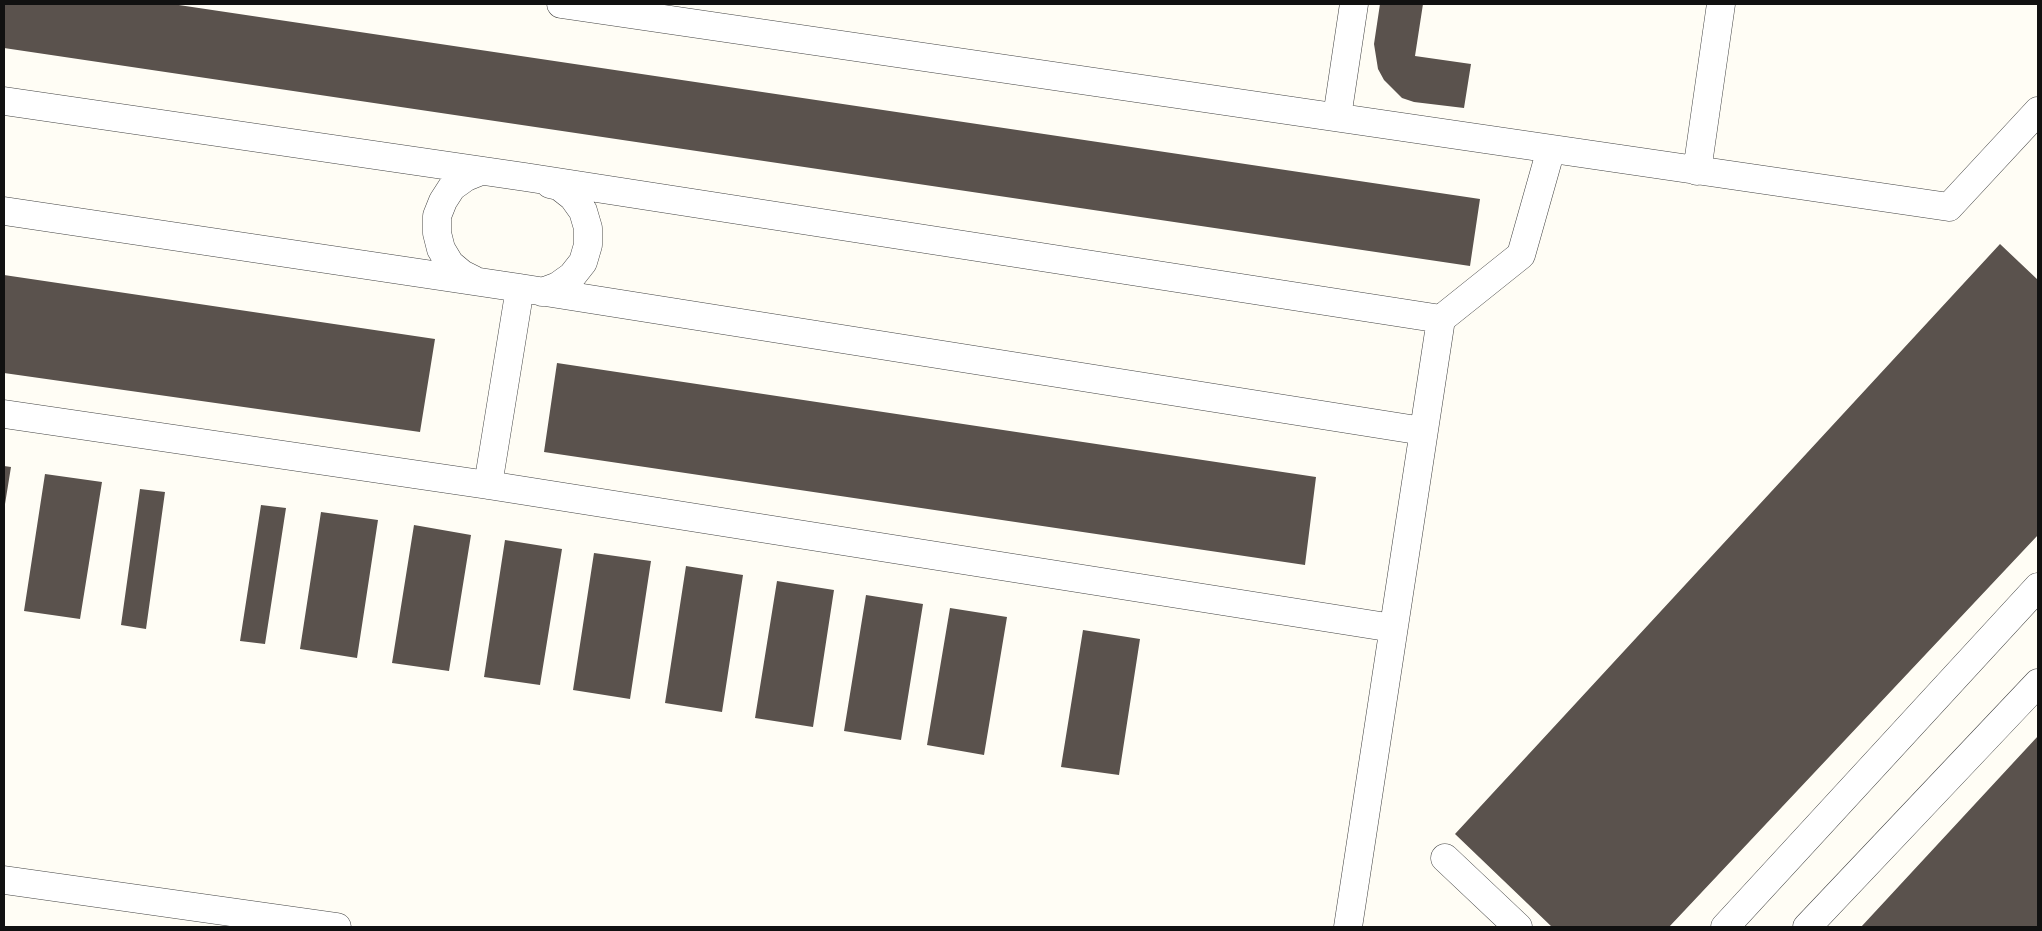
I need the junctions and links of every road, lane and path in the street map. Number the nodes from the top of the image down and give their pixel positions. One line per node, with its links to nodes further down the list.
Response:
1 (561, 4): 6 (lane)
2 (1354, 4): 6 (lane)
3 (1721, 4): 9 (lane)
4 (4, 101): 8 (lane)
5 (2038, 111): 9 (lane)
6 (1337, 117): 7 (lane)
7 (1551, 149): 9 (lane); 14 (lane)
8 (482, 171): 10 (lane); 12 (lane)
9 (1696, 171)
10 (542, 181): 13 (lane); 14 (lane)
11 (4, 211): 12 (lane)
12 (478, 282): 13 (lane)
13 (531, 290): 16 (lane); 17 (lane)
14 (1441, 319): 16 (lane)
15 (4, 414): 17 (lane)
16 (1423, 431): 19 (lane)
17 (488, 485): 19 (lane)
18 (2038, 587): 26 (lane)
19 (1394, 628): 24 (lane)
20 (2038, 683): 27 (lane)
21 (1445, 858): 25 (lane)
22 (4, 880): 23 (lane)
23 (337, 927)
24 (1348, 927)
25 (1518, 927)
26 (1725, 927)
27 (1807, 927)

